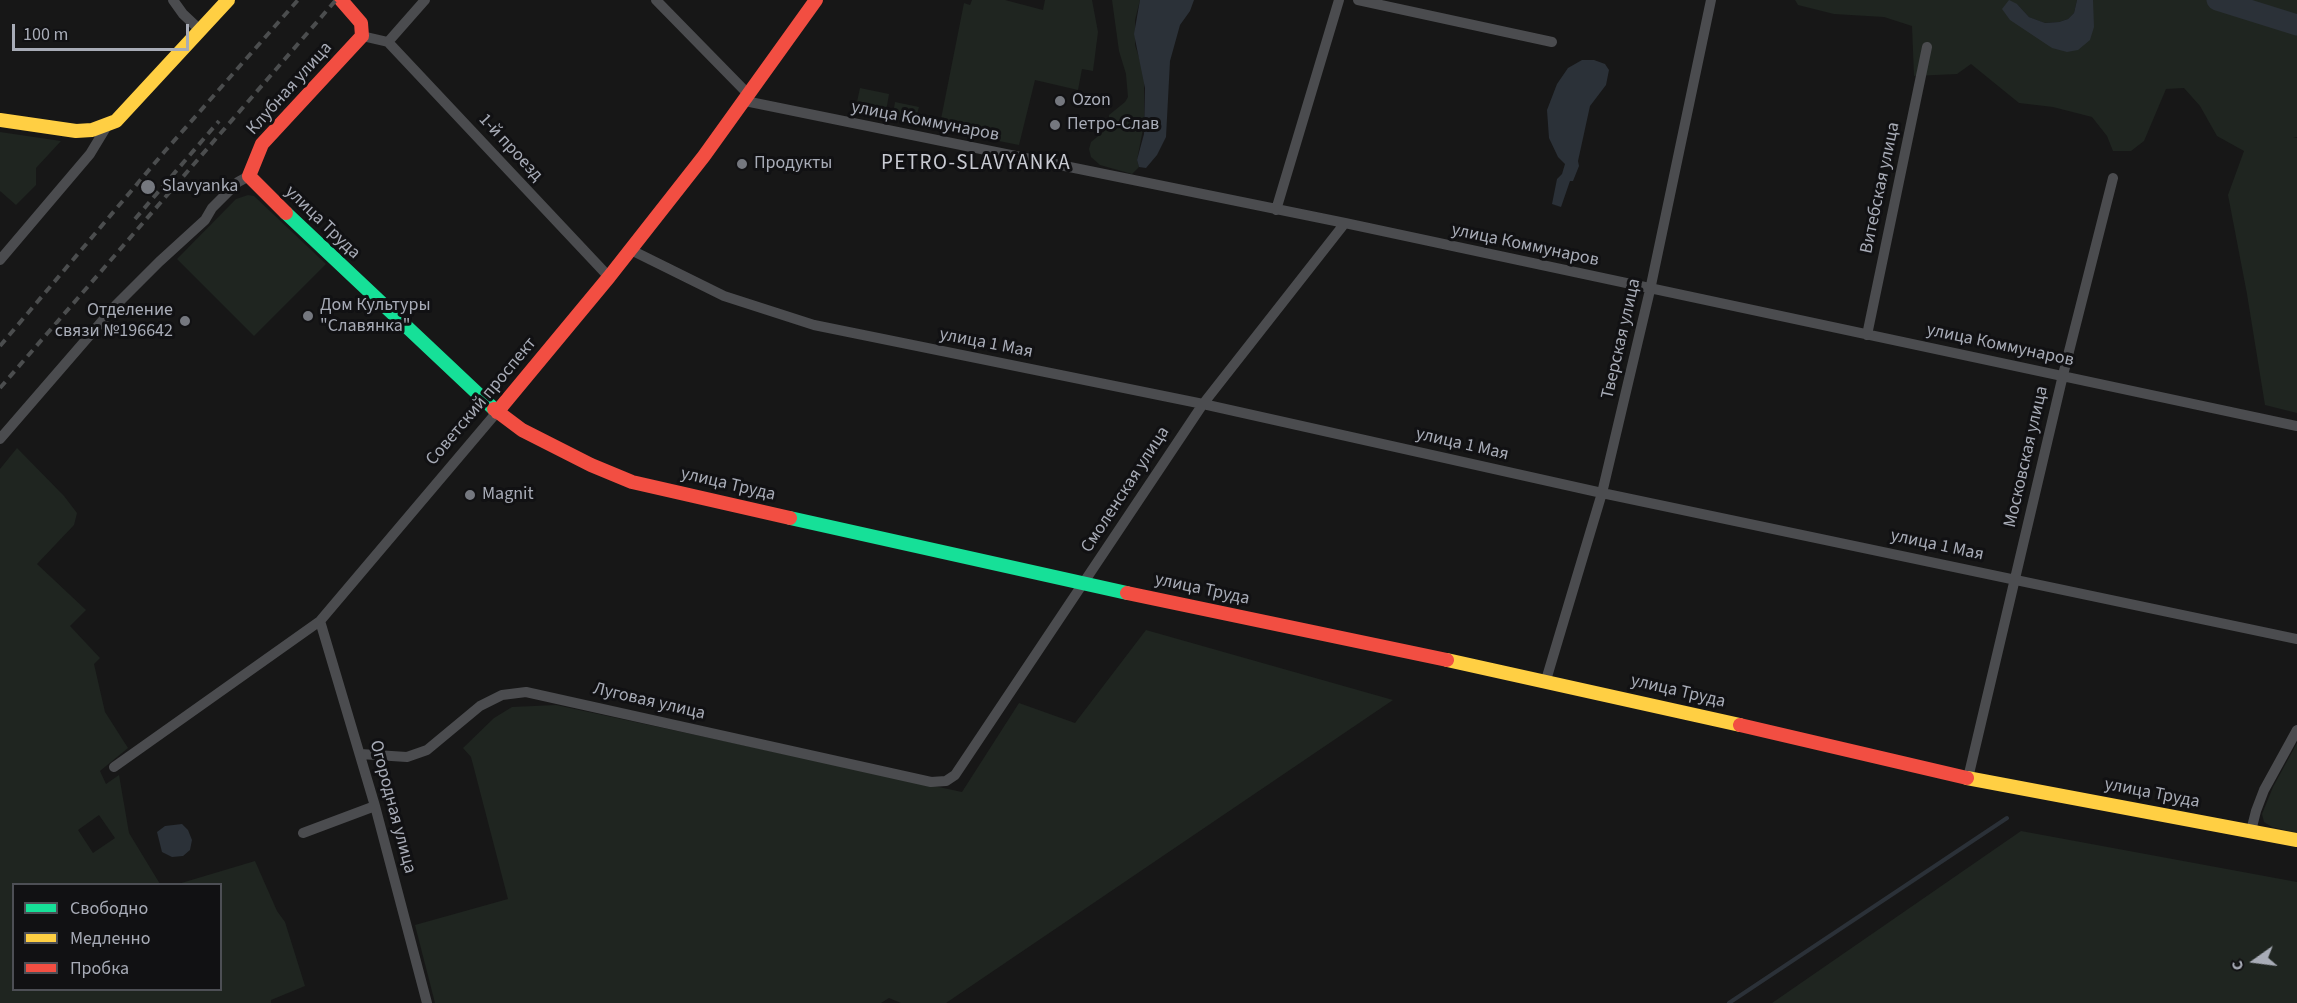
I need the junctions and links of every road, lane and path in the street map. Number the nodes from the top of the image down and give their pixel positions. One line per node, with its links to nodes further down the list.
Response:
1 (173, 0): 10 (street)
2 (228, 0): 10 (street)
3 (341, 0): 11 (street)
4 (425, 0): 12 (street)
5 (656, 0): 15 (street)
6 (816, 0): 15 (street, Советский проспект)
7 (1339, 0): 20 (street)
8 (1358, 0): 13 (street)
9 (1712, 0): 25 (street, Тверская улица)
10 (200, 30): 17 (street)
11 (362, 36): 12 (street); 18 (street, Клубная улица)
12 (388, 42): 24 (street, 1-й проезд)
13 (1552, 42)
14 (1927, 47): 26 (street, Витебская улица)
15 (747, 98): 20 (street, улица Коммунаров); 22 (street, Советский проспект)
16 (0, 120): 17 (street)
17 (107, 126): 23 (street)
18 (249, 176): 29 (street, улица Труда); 31 (street)
19 (2113, 178): 27 (street, Московская улица)
20 (1276, 210): 21 (street, улица Коммунаров)
21 (1345, 223): 25 (street, улица Коммунаров); 28 (street, Смоленская улица)
22 (631, 250): 24 (street, Советский проспект); 28 (street, улица 1 Мая)
23 (0, 260)
24 (609, 277): 29 (street, Советский проспект)
25 (1650, 290): 26 (street, улица Коммунаров); 32 (street, Тверская улица)
26 (1867, 335): 27 (street, улица Коммунаров)
27 (2063, 375): 30 (street, улица Коммунаров); 33 (street, Московская улица)
28 (1203, 404): 32 (street, улица 1 Мая); 34 (street, Смоленская улица)
29 (497, 412): 34 (street, улица Труда); 35 (street, Советский проспект)
30 (2297, 426)
31 (0, 440)
32 (1602, 493): 33 (street, улица 1 Мая); 37 (street, Тверская улица)
33 (2015, 580): 36 (street, улица 1 Мая); 41 (street, Московская улица)
34 (1083, 584): 37 (street, улица Труда); 42 (street, Смоленская улица)
35 (320, 621): 39 (street, Огородная улица); 40 (street, Советский проспект)
36 (2297, 639)
37 (1546, 680): 41 (street, улица Труда)
38 (2297, 730): 44 (street)
39 (360, 754): 42 (street, Луговая улица); 43 (street, Огородная улица)
40 (114, 767)
41 (1968, 778): 44 (street, улица Труда)
42 (946, 782)
43 (375, 806): 45 (street); 47 (street, Огородная улица)
44 (2251, 831): 46 (street, улица Труда)
45 (303, 833)
46 (2297, 840)
47 (427, 1003)

